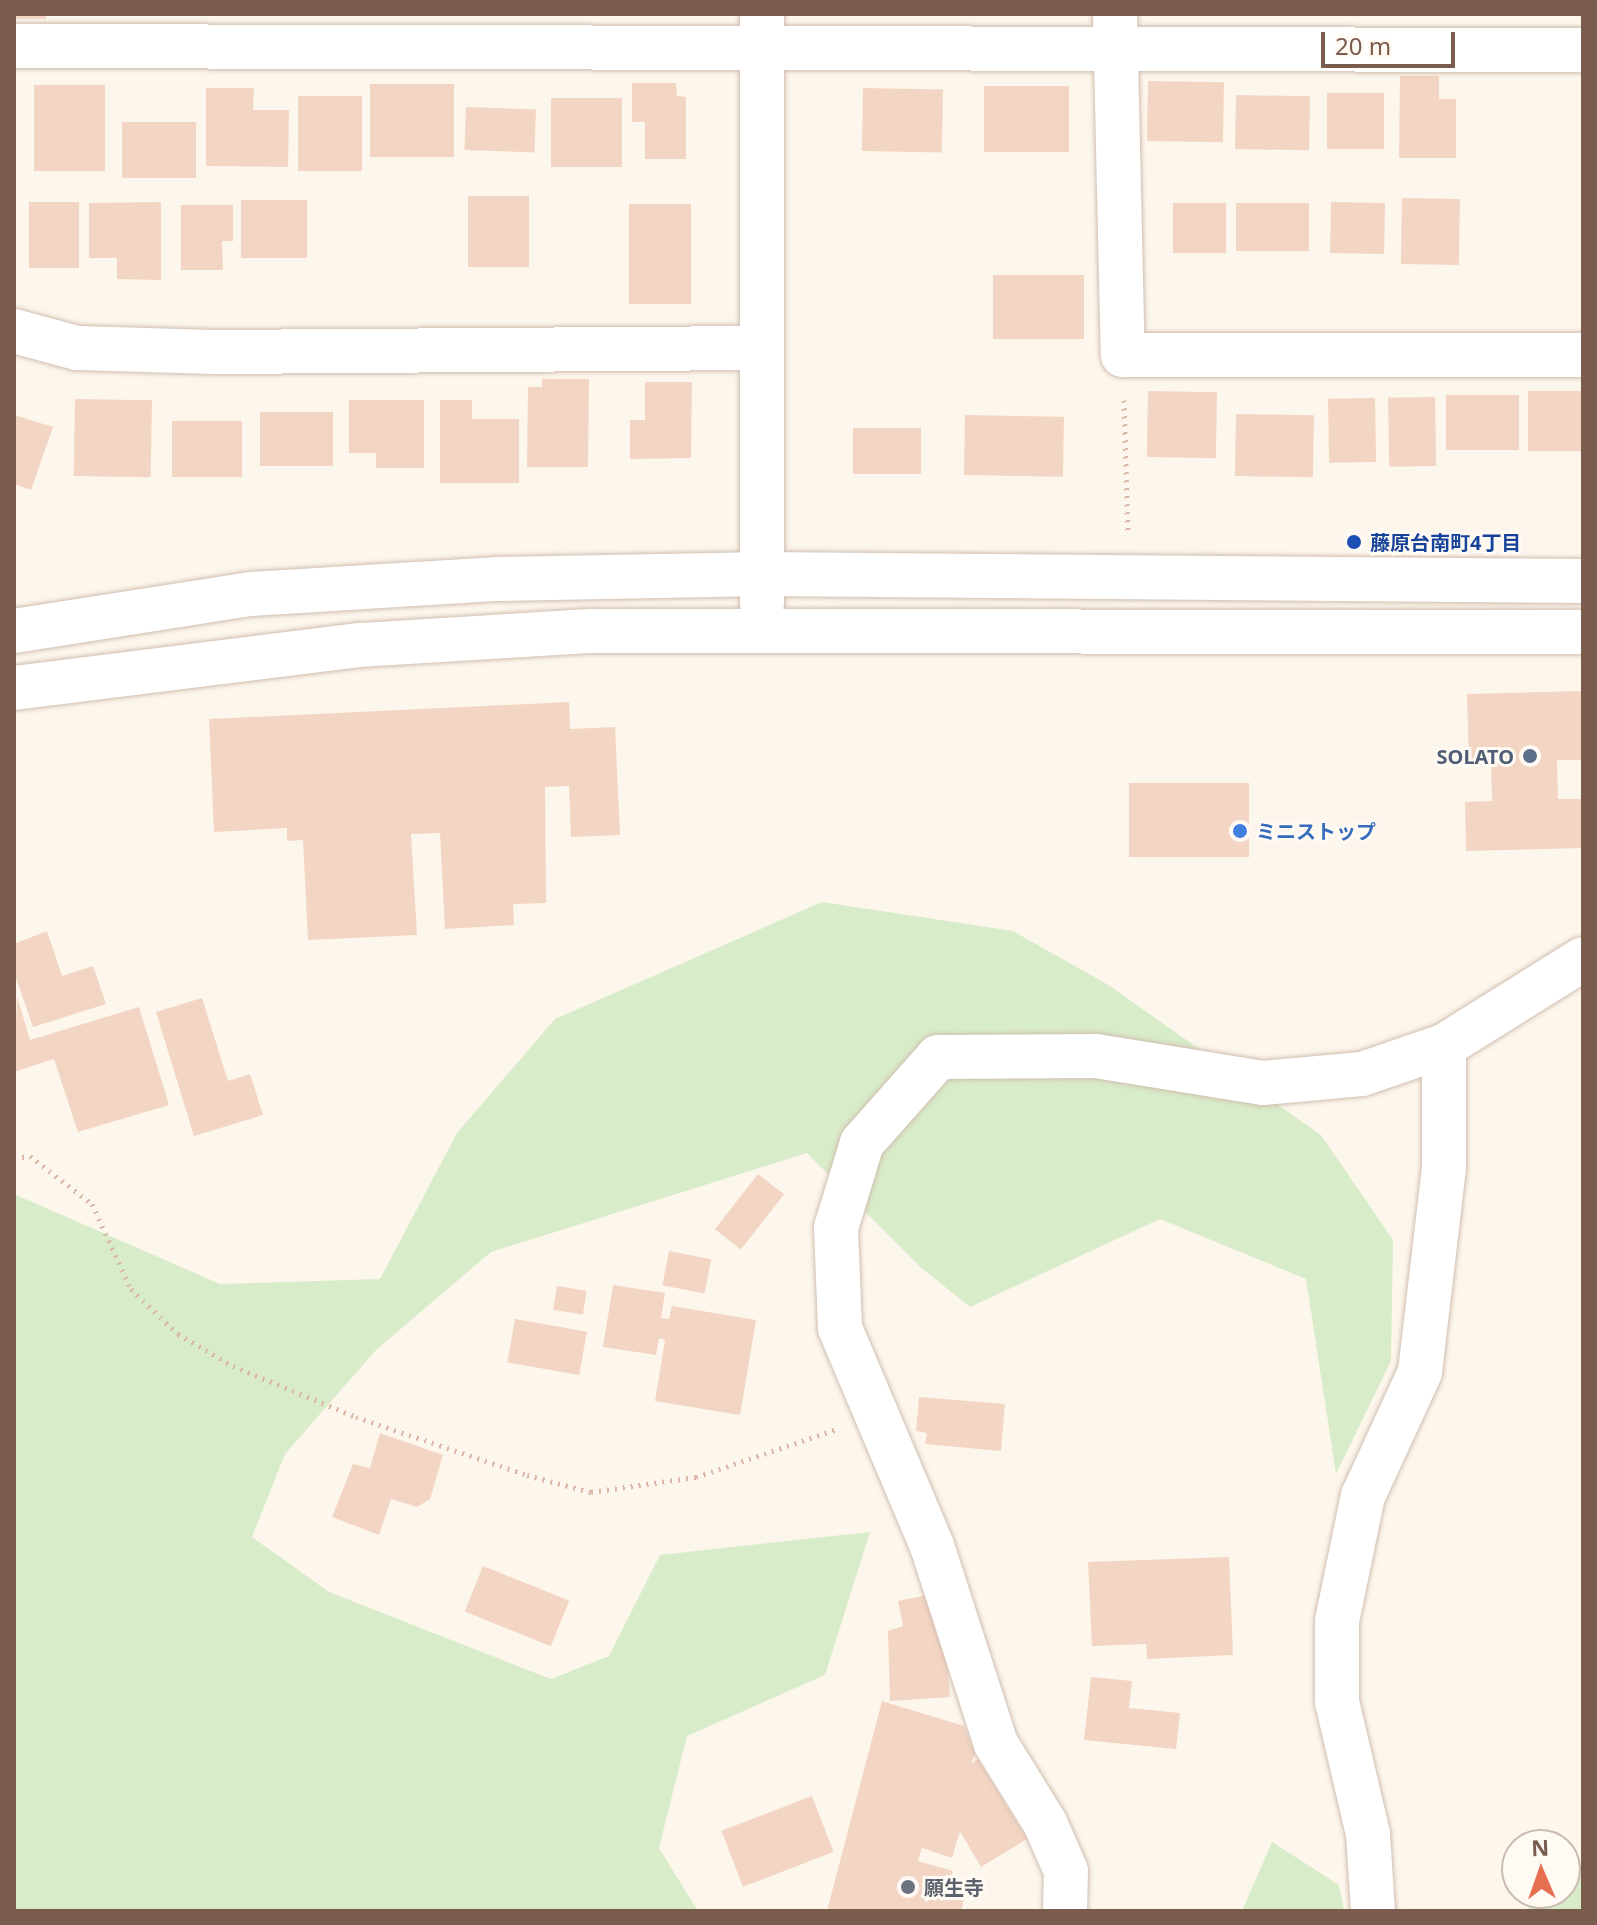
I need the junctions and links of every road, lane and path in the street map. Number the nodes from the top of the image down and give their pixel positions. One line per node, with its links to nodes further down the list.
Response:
1 (111, 30): 2 (street); 5 (street)
2 (420, 30): 3 (street)
3 (762, 31): 4 (street); 8 (street)
4 (1116, 32): 6 (street); 9 (street)
5 (14, 46)
6 (1583, 50)
7 (14, 331): 8 (street)
8 (761, 348): 11 (street)
9 (1123, 355): 10 (street); 12 (path)
10 (1583, 355)
11 (762, 574): 12 (street); 14 (street); 15 (street)
12 (1130, 581): 13 (street)
13 (1583, 581)
14 (14, 631)
15 (762, 632): 16 (street); 17 (street)
16 (1583, 632)
17 (14, 688)
18 (1583, 959): 19 (street)
19 (1444, 1046): 21 (street); 23 (street)
20 (14, 1158): 21 (path)
21 (876, 1416): 22 (street)
22 (1065, 1911)
23 (1373, 1911)

